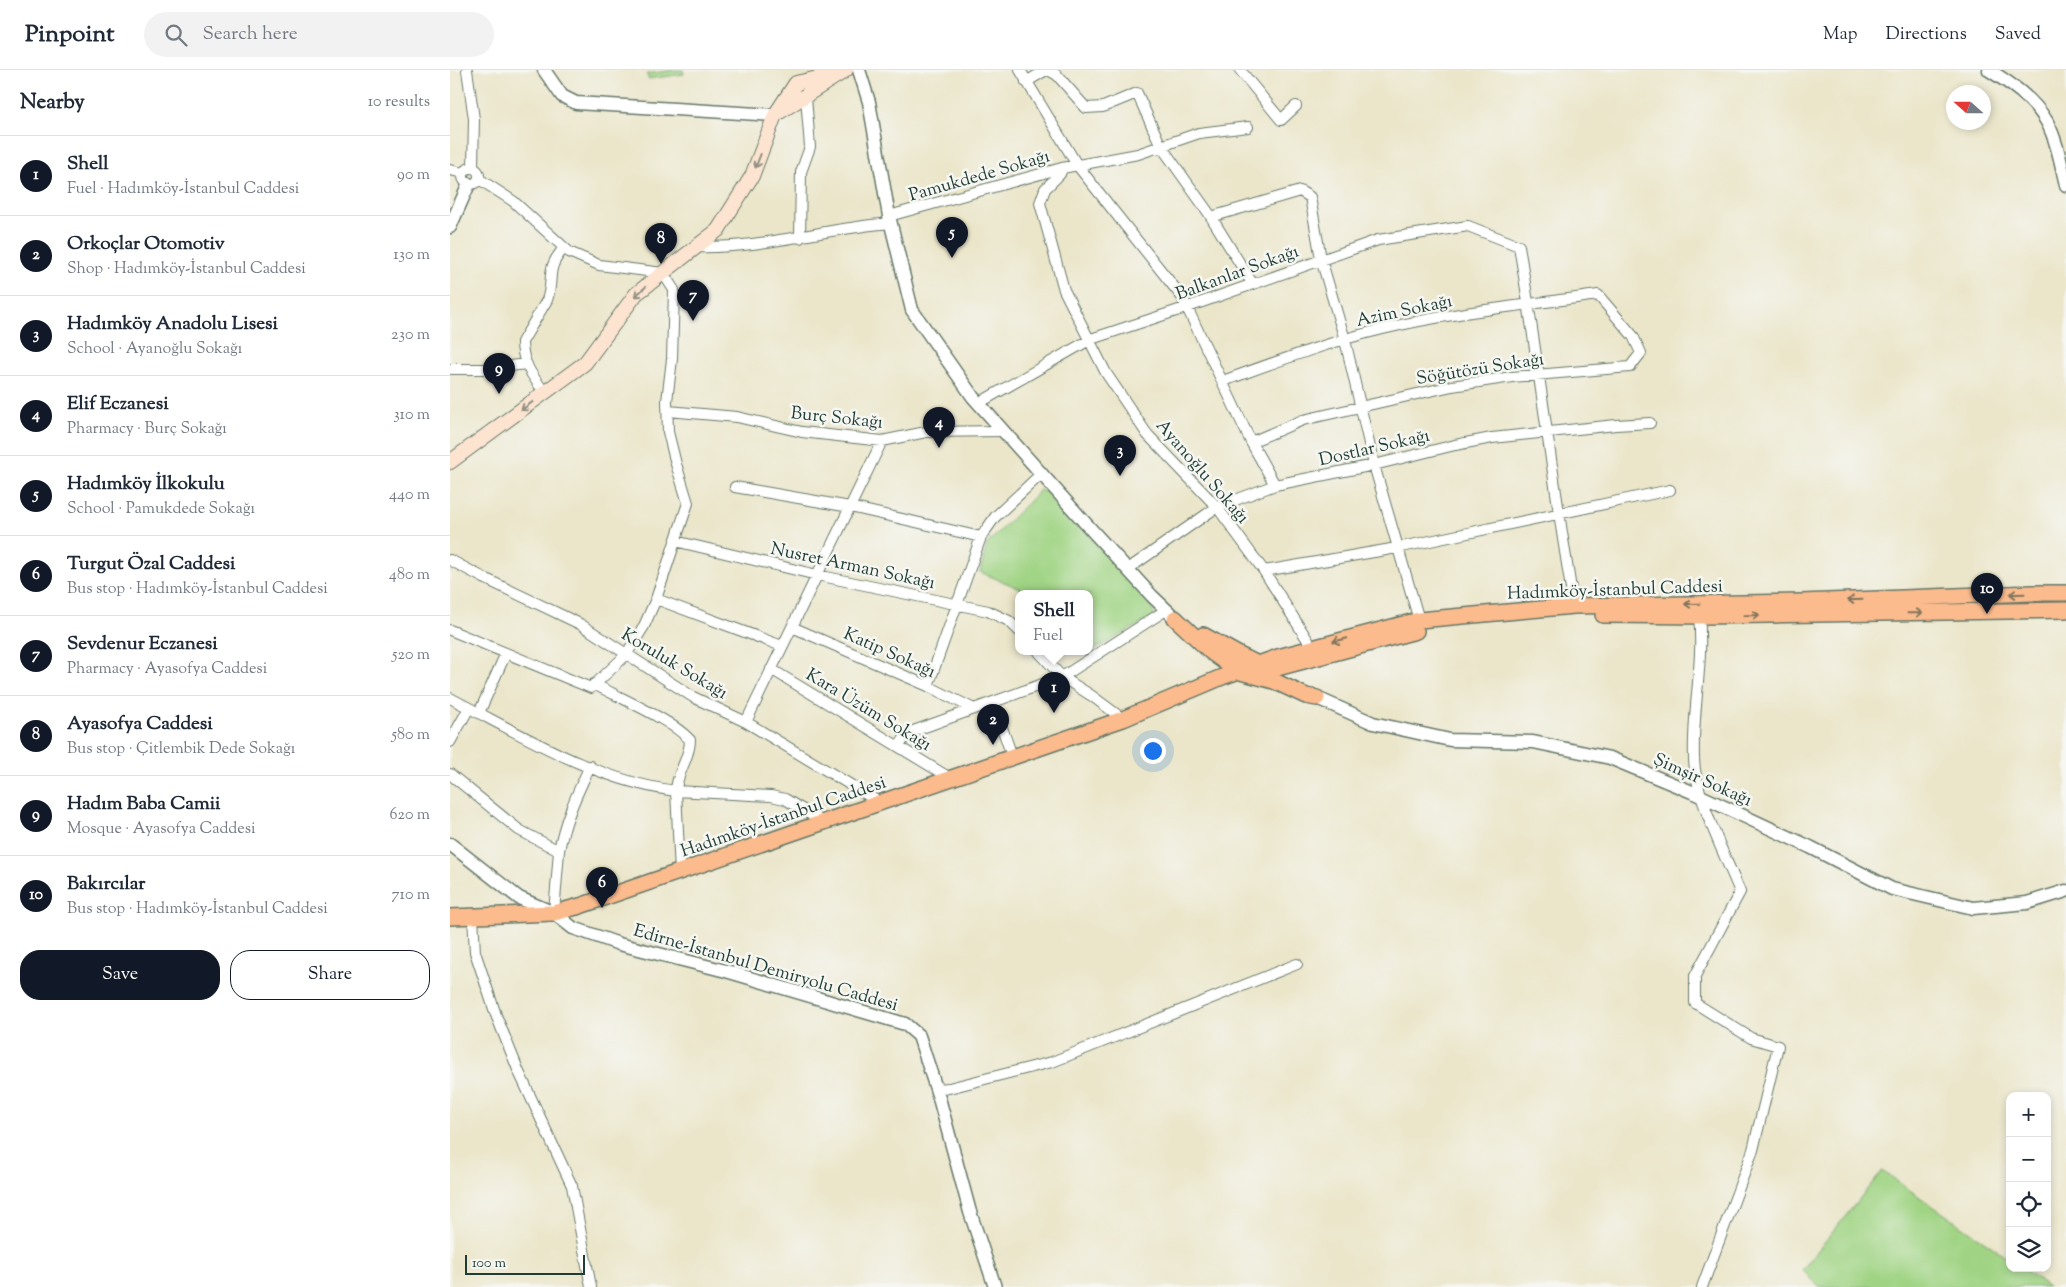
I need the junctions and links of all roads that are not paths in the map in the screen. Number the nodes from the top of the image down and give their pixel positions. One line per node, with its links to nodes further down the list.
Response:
1 (467, 70): 21 (street)
2 (544, 70): 15 (street)
3 (832, 70): 15 (main road)
4 (846, 70): 12 (main road)
5 (859, 70): 13 (street)
6 (867, 70): 13 (street)
7 (1020, 70): 11 (street)
8 (1047, 70): 11 (street); 17 (street)
9 (1240, 70): 14 (street)
10 (1989, 70): 22 (street)
11 (1026, 82): 18 (street)
12 (806, 97): 15 (main road); 26 (street)
13 (869, 102): 24 (street)
14 (1296, 106)
15 (775, 115): 27 (main road, one-way to 27)
16 (1248, 127): 17 (street, Pamukdede Sokağı)
17 (1161, 146): 18 (street, Pamukdede Sokağı); 23 (street)
18 (1077, 165): 19 (street, Pamukdede Sokağı); 34 (street)
19 (1062, 168): 24 (street, Pamukdede Sokağı); 35 (street, Ayanoğlu Sokağı)
20 (450, 170): 21 (street)
21 (470, 179): 25 (street); 28 (street)
22 (2066, 185)
23 (1211, 217): 29 (street); 31 (street)
24 (890, 220): 26 (street, Pamukdede Sokağı); 42 (street)
25 (450, 227)
26 (800, 238): 27 (street, Pamukdede Sokağı)
27 (696, 246): 30 (main road)
28 (564, 248): 30 (street); 37 (street)
29 (1321, 259): 31 (street, Balkanlar Sokağı); 33 (street, Balkanlar Sokağı); 36 (street)
30 (663, 272): 41 (main road, one-way to 41); 44 (street)
31 (1252, 283): 34 (street, Balkanlar Sokağı)
32 (1598, 295): 33 (street, Azim Sokağı); 39 (street, Söğütözü Sokağı)
33 (1529, 305): 36 (street, Azim Sokağı); 39 (street)
34 (1188, 307): 35 (street, Balkanlar Sokağı); 40 (street)
35 (1091, 339): 42 (street, Balkanlar Sokağı); 57 (street, Ayanoğlu Sokağı)
36 (1346, 340): 40 (street, Azim Sokağı); 43 (street)
37 (526, 364): 38 (street); 41 (street)
38 (450, 369)
39 (1539, 374): 43 (street, Söğütözü Sokağı); 47 (street)
40 (1223, 381): 49 (street)
41 (545, 393): 50 (main road, one-way to 50)
42 (978, 403): 46 (street)
43 (1361, 405): 49 (street, Söğütözü Sokağı); 51 (street)
44 (668, 411): 48 (street, Burç Sokağı); 60 (street)
45 (1650, 423): 47 (street, Dostlar Sokağı)
46 (1003, 431): 48 (street, Burç Sokağı); 52 (street)
47 (1549, 433): 51 (street, Dostlar Sokağı); 58 (street)
48 (882, 440): 56 (street)
49 (1251, 442): 53 (street)
50 (450, 462)
51 (1374, 465): 53 (street, Dostlar Sokağı); 61 (street)
52 (1041, 474): 59 (street); 63 (street)
53 (1275, 485): 57 (street, Dostlar Sokağı)
54 (736, 487): 56 (street)
55 (1670, 490): 58 (street)
56 (850, 507): 59 (street); 65 (street)
57 (1217, 507): 63 (street, Dostlar Sokağı); 64 (street, Ayanoğlu Sokağı)
58 (1558, 513): 61 (street); 69 (street)
59 (980, 537): 68 (street)
60 (675, 541): 65 (street, Nusret Arman Sokağı); 67 (street)
61 (1397, 548): 64 (street); 73 (street)
62 (450, 560): 80 (street, Koruluk Sokağı)
63 (1128, 569): 71 (street)
64 (1264, 571): 78 (street, Ayanoğlu Sokağı)
65 (817, 575): 68 (street, Nusret Arman Sokağı); 74 (street)
66 (2066, 593): 69 (main road, Hadımköy-İstanbul Caddesi, one-way to 69)
67 (656, 599): 77 (street); 80 (street)
68 (957, 604): 75 (street, Nusret Arman Sokağı); 88 (street)
69 (1574, 606): 73 (main road, Hadımköy-İstanbul Caddesi)
70 (2066, 610): 72 (main road, Hadımköy-İstanbul Caddesi, one-way to 70)
71 (1171, 614): 84 (main road); 85 (main road); 86 (street)
72 (1699, 616): 83 (main road, Hadımköy-İstanbul Caddesi); 103 (street)
73 (1419, 620): 78 (main road, Hadımköy-İstanbul Caddesi, one-way to 78)
74 (792, 627): 77 (street); 88 (street, Katip Sokağı)
75 (1015, 627)
76 (450, 630): 79 (street)
77 (782, 646): 82 (street)
78 (1312, 647): 84 (main road, Hadımköy-İstanbul Caddesi)
79 (506, 653): 87 (street); 93 (street)
80 (626, 655): 87 (street); 95 (street, Koruluk Sokağı)
81 (1042, 655): 86 (street)
82 (771, 669): 95 (street); 97 (street, Kara Üzüm Sokağı)
83 (1272, 669): 84 (main road, Hadımköy-İstanbul Caddesi); 90 (main road)
84 (1255, 670): 85 (main road, Hadımköy-İstanbul Caddesi); 90 (main road); 94 (main road, Hadımköy-İstanbul Caddesi)
85 (1237, 671): 94 (main road, Hadımköy-İstanbul Caddesi)
86 (1062, 677): 91 (street); 94 (street)
87 (594, 684): 102 (street)
88 (928, 686): 92 (street, Katip Sokağı)
89 (450, 698): 93 (street)
90 (1317, 698): 103 (street, Şimşir Sokağı)
91 (993, 702): 92 (street); 98 (street)
92 (974, 709): 97 (street)
93 (474, 710): 96 (street); 99 (street)
94 (1123, 719): 98 (main road, Hadımköy-İstanbul Caddesi)
95 (746, 722): 104 (street, Koruluk Sokağı)
96 (450, 742)
97 (899, 746): 101 (street, Kara Üzüm Sokağı)
98 (1012, 756): 101 (main road, Hadımköy-İstanbul Caddesi)
99 (590, 766): 102 (street); 107 (street)
100 (450, 774): 107 (street)
101 (950, 778): 104 (main road, Hadımköy-İstanbul Caddesi)
102 (676, 791): 105 (street); 108 (street)
103 (1701, 796): 109 (street, Şimşir Sokağı); 117 (street)
104 (878, 802): 105 (main road, Hadımköy-İstanbul Caddesi)
105 (823, 822): 108 (main road, Hadımköy-İstanbul Caddesi)
106 (450, 844): 110 (street, Edirne-İstanbul Demiryolu Caddesi)
107 (559, 851): 110 (street)
108 (680, 872): 110 (main road, Hadımköy-İstanbul Caddesi)
109 (2066, 891)
110 (554, 912): 112 (main road, Hadımköy-İstanbul Caddesi); 114 (street, Edirne-İstanbul Demiryolu Caddesi)
111 (450, 917): 112 (main road, Hadımköy-İstanbul Caddesi)
112 (473, 917): 115 (street)
113 (1297, 964): 114 (street)
114 (936, 1089): 116 (street, Edirne-İstanbul Demiryolu Caddesi)
115 (591, 1287)
116 (995, 1287)
117 (1702, 1287)

